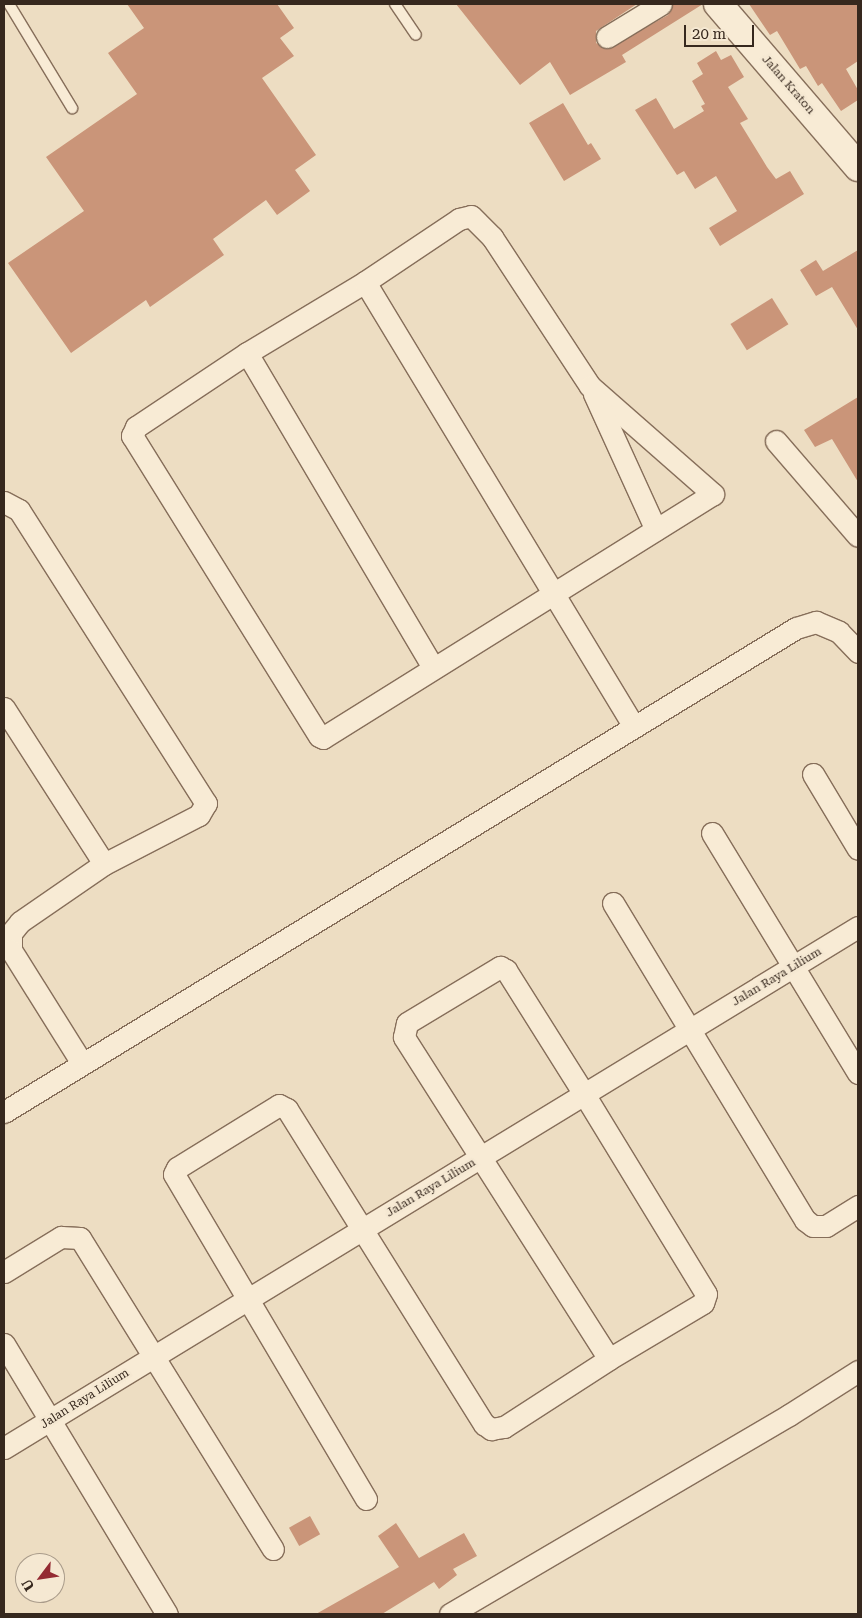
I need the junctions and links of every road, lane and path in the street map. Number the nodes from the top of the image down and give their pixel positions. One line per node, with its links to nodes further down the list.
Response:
1 (9, 4): 7 (lane)
2 (395, 4): 5 (lane)
3 (662, 4): 6 (street)
4 (718, 4): 8 (street, Jalan Kraton)
5 (416, 35)
6 (607, 37)
7 (72, 108)
8 (858, 167)
9 (365, 282): 10 (street); 11 (street); 16 (street)
10 (247, 353): 18 (street); 18 (street)
11 (590, 386): 14 (street); 14 (street)
12 (776, 441): 15 (street)
13 (4, 502): 24 (street)
14 (656, 530): 16 (street)
15 (858, 536)
16 (553, 596): 18 (street); 20 (street)
17 (858, 652): 20 (street)
18 (433, 667)
19 (4, 708): 24 (street)
20 (633, 725): 29 (street)
21 (813, 774): 23 (street)
22 (712, 833): 27 (street)
23 (858, 849)
24 (104, 864): 29 (street)
25 (613, 903): 28 (street)
26 (858, 927): 27 (street, Jalan Raya Lilium)
27 (795, 966): 28 (street, Jalan Raya Lilium); 30 (street)
28 (691, 1030): 31 (street, Jalan Raya Lilium); 34 (street)
29 (82, 1063): 32 (street)
30 (858, 1073)
31 (584, 1094): 33 (street, Jalan Raya Lilium); 33 (street); 40 (street)
32 (4, 1112)
33 (480, 1158): 35 (street, Jalan Raya Lilium); 40 (street)
34 (858, 1206)
35 (361, 1230): 37 (street, Jalan Raya Lilium); 37 (street); 40 (street)
36 (4, 1272): 39 (street)
37 (247, 1300): 39 (street, Jalan Raya Lilium); 44 (street)
38 (4, 1344): 42 (street)
39 (154, 1357): 42 (street, Jalan Raya Lilium); 45 (street)
40 (609, 1359)
41 (858, 1371): 47 (street)
42 (50, 1420): 43 (street, Jalan Raya Lilium); 46 (street)
43 (4, 1448)
44 (366, 1499)
45 (273, 1549)
46 (167, 1614)
47 (450, 1614)

